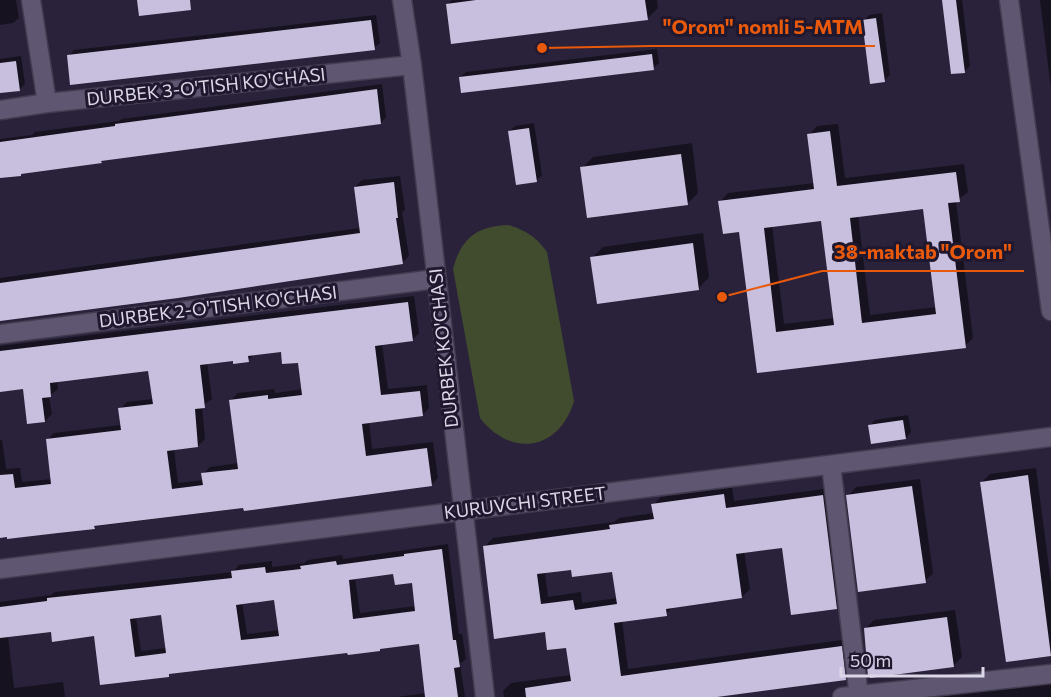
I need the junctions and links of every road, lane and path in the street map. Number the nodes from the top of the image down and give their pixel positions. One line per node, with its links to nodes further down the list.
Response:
1 (31, 0): 5 (street)
2 (402, 0): 4 (street, DURBEK KO'CHASI)
3 (1009, 0): 8 (street)
4 (412, 65): 5 (street, DURBEK 3-O'TISH KO'CHASI); 7 (street, DURBEK KO'CHASI)
5 (47, 103): 6 (street, DURBEK 3-O'TISH KO'CHASI)
6 (0, 111)
7 (436, 279): 9 (street, DURBEK 2-O'TISH KO'CHASI); 12 (street, DURBEK KO'CHASI)
8 (1051, 311)
9 (0, 334)
10 (1051, 437): 11 (street, KURUVCHI STREET)
11 (831, 465): 12 (street, KURUVCHI STREET); 15 (street)
12 (462, 510): 13 (street, KURUVCHI STREET); 16 (street, DURBEK KO'CHASI)
13 (0, 569)
14 (1051, 674): 15 (street)
15 (853, 696)
16 (485, 697)

